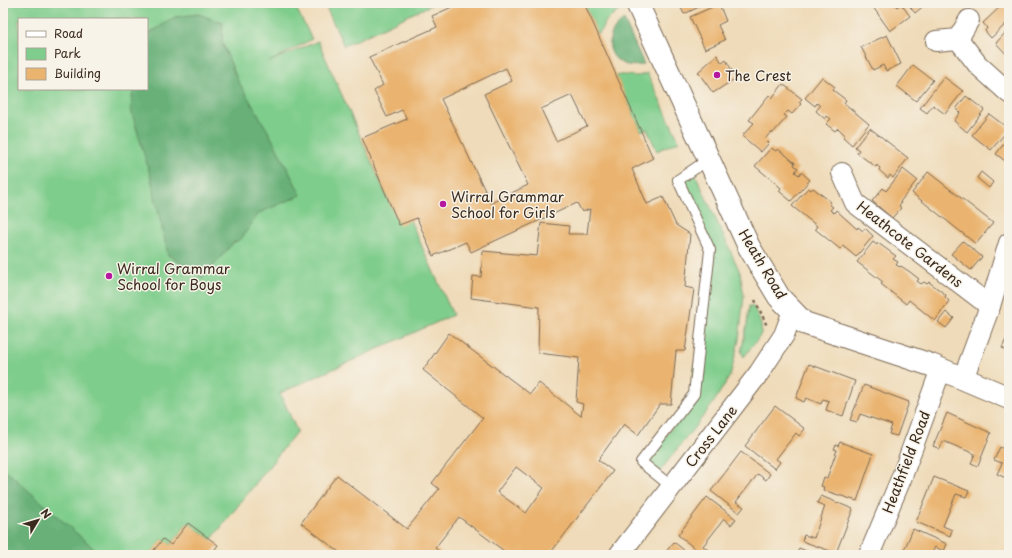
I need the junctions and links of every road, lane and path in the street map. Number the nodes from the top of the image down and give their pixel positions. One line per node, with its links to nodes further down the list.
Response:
1 (637, 3): 6 (street, Heath Road)
2 (969, 20): 3 (street)
3 (958, 39): 4 (street); 5 (street)
4 (936, 41)
5 (1009, 93)
6 (709, 159): 10 (street, Heath Road); 14 (lane)
7 (842, 173): 9 (street, Heathcote Gardens)
8 (1009, 243): 9 (street)
9 (990, 306): 12 (street)
10 (793, 311): 11 (street, Heath Road); 14 (street, Cross Lane)
11 (941, 369): 12 (street, Heath Road); 16 (street, Heathfield Road)
12 (963, 379): 13 (street, Heath Road)
13 (1009, 398)
14 (672, 487): 15 (street, Cross Lane)
15 (619, 555)
16 (869, 555)

